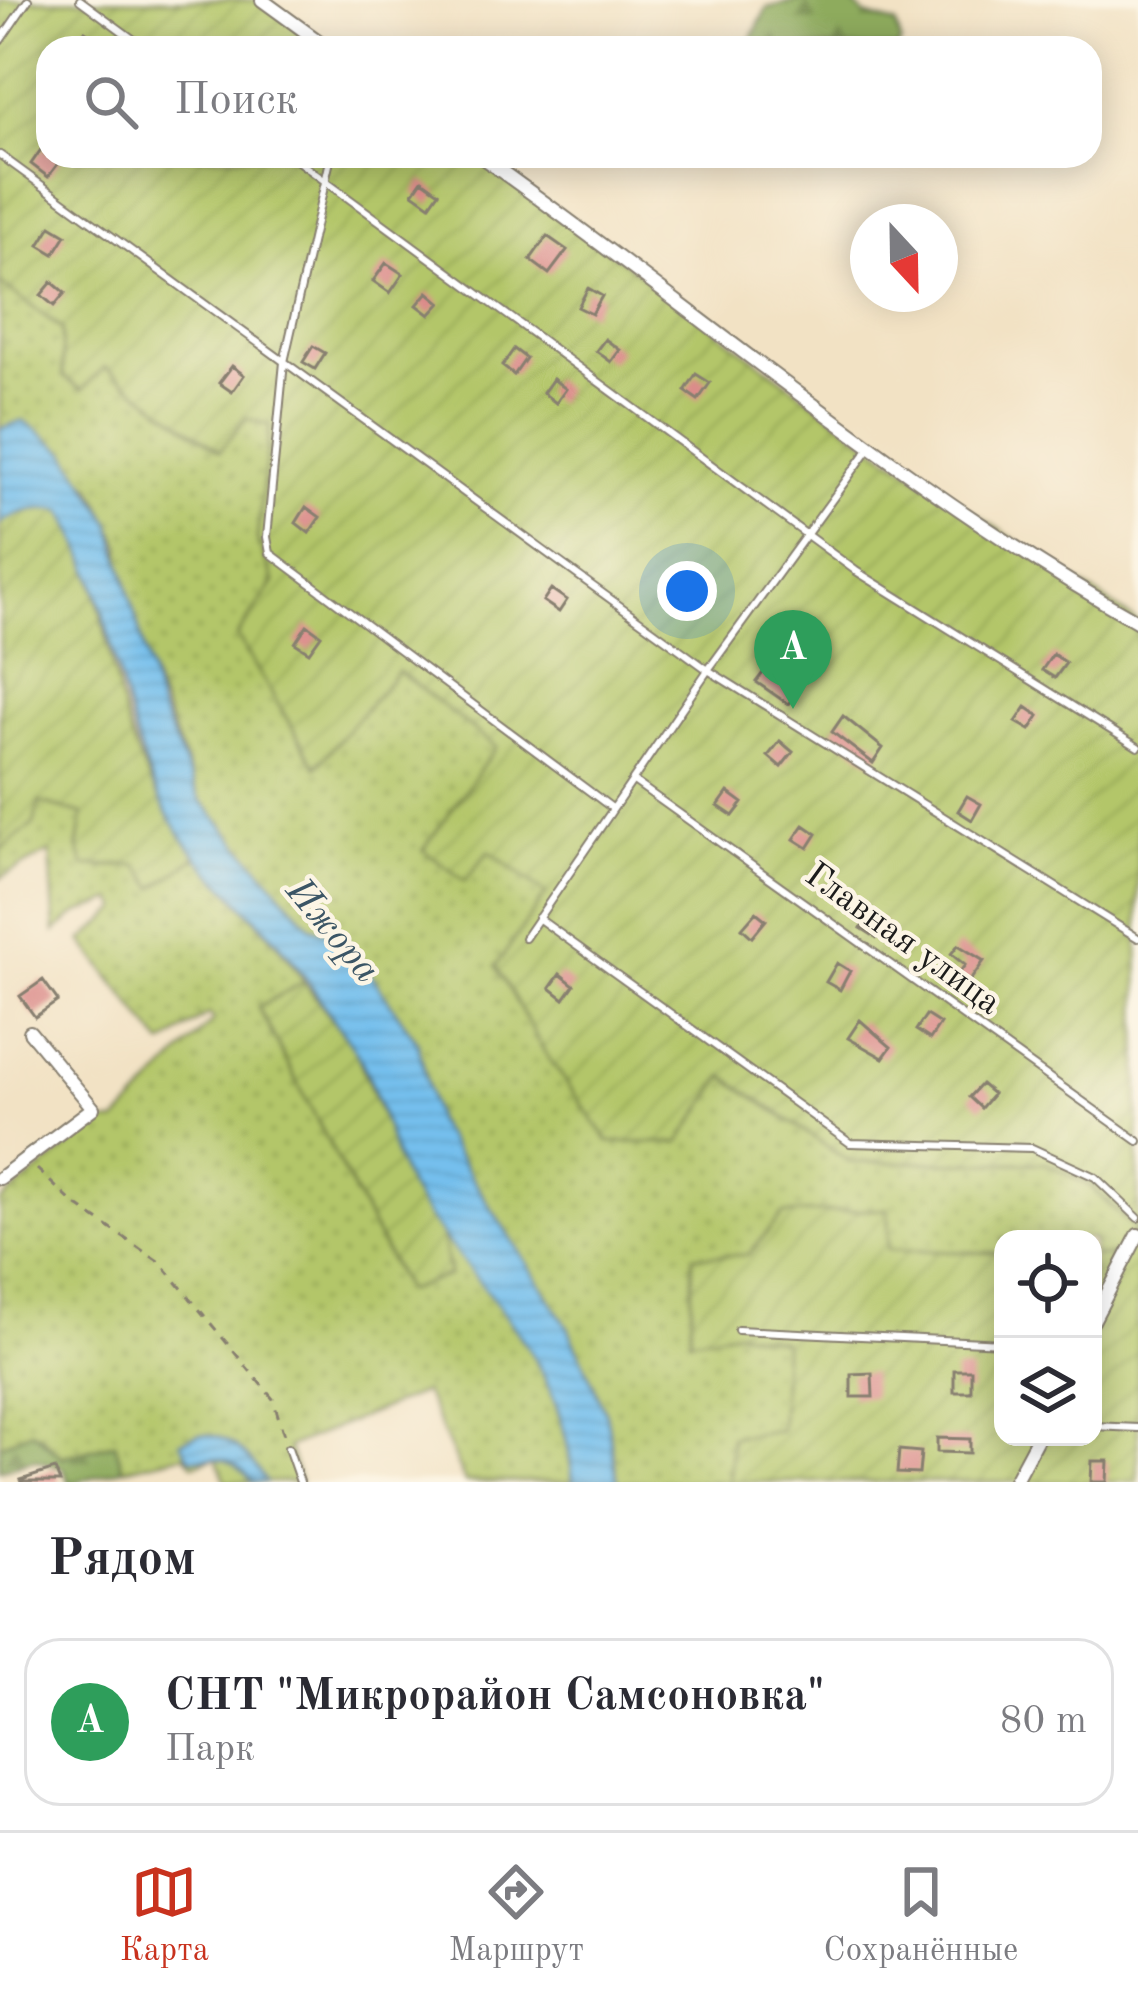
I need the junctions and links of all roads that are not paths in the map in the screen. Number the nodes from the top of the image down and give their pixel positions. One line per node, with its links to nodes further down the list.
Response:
1 (28, 0): 6 (lane)
2 (80, 0): 4 (lane)
3 (262, 0): 5 (street)
4 (129, 36)
5 (312, 36)
6 (0, 41)
7 (0, 155): 12 (lane)
8 (307, 168): 11 (lane)
9 (328, 168): 11 (lane)
10 (496, 168): 13 (street)
11 (325, 181): 12 (lane); 14 (lane)
12 (284, 362): 16 (lane); 19 (lane)
13 (872, 445): 14 (lane); 15 (street)
14 (806, 533): 16 (lane); 17 (lane)
15 (1138, 622)
16 (708, 670): 18 (lane); 22 (lane)
17 (1138, 747)
18 (635, 782): 19 (lane); 24 (lane, Главная улица)
19 (612, 808): 20 (lane)
20 (538, 918): 21 (lane); 26 (lane)
21 (524, 938)
22 (1138, 938)
23 (30, 1032): 25 (street)
24 (1138, 1141)
25 (0, 1178)
26 (1138, 1218)
27 (1138, 1235): 28 (street)
28 (1102, 1304)
29 (738, 1330): 30 (lane)
30 (994, 1343)
31 (1102, 1426): 32 (lane)
32 (1138, 1428)
33 (1034, 1446): 36 (street)
34 (288, 1448): 35 (lane)
35 (301, 1482)
36 (1014, 1482)

